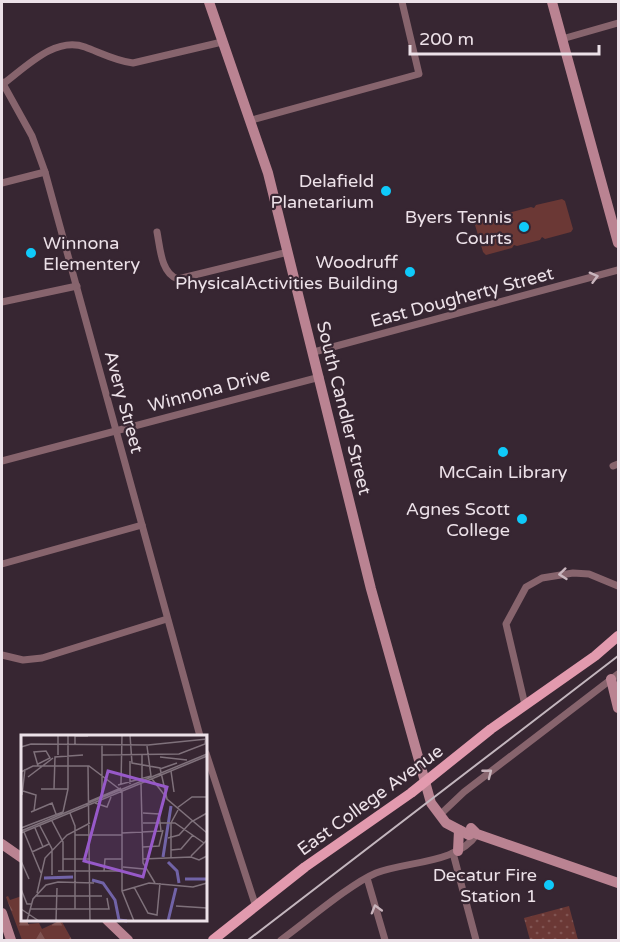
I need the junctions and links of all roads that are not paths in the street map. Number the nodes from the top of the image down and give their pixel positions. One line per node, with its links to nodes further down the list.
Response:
1 (209, 2): 6 (main road, South Candler Street)
2 (402, 2): 8 (street)
3 (552, 2): 5 (main road)
4 (618, 23): 5 (street)
5 (562, 39): 12 (main road)
6 (222, 42): 7 (street); 8 (main road, South Candler Street)
7 (2, 83): 9 (street, Avery Street)
8 (252, 120): 13 (main road, South Candler Street)
9 (45, 172): 10 (street); 15 (street, Avery Street)
10 (2, 183)
11 (157, 232): 13 (street)
12 (618, 243)
13 (288, 252): 17 (main road, South Candler Street)
14 (618, 270): 17 (street, East Dougherty Street, one-way to 14)
15 (77, 286): 16 (street); 19 (street, Avery Street)
16 (2, 302)
17 (314, 352): 18 (main road, South Candler Street)
18 (320, 376): 19 (street, Winnona Drive); 32 (main road, South Candler Street)
19 (116, 430): 20 (street, Winnona Drive); 21 (street, Avery Street)
20 (2, 461)
21 (142, 525): 22 (street); 24 (street, Avery Street)
22 (2, 564)
23 (618, 586): 28 (street, one-way to 28)
24 (167, 619): 26 (street); 30 (street, Avery Street)
25 (618, 634): 28 (main road, East College Avenue)
26 (2, 655)
27 (615, 677): 29 (main road); 34 (street, one-way to 27)
28 (525, 705): 32 (main road, East College Avenue)
29 (618, 708)
30 (200, 735)
31 (207, 756): 42 (street)
32 (427, 780): 33 (main road, South Candler Street); 42 (main road, East College Avenue)
33 (432, 799): 34 (main road); 35 (main road)
34 (446, 814): 36 (main road)
35 (459, 830): 36 (main road); 38 (main road)
36 (476, 833): 38 (street); 41 (main road)
37 (2, 844): 39 (main road)
38 (456, 852): 40 (street); 50 (street)
39 (21, 857)
40 (367, 878): 48 (street); 49 (street, one-way to 40)
41 (618, 883)
42 (256, 907): 47 (main road, East College Avenue)
43 (2, 913): 45 (main road)
44 (108, 921): 46 (main road)
45 (11, 940)
46 (128, 940)
47 (213, 940)
48 (281, 940)
49 (385, 940)
50 (476, 940)

